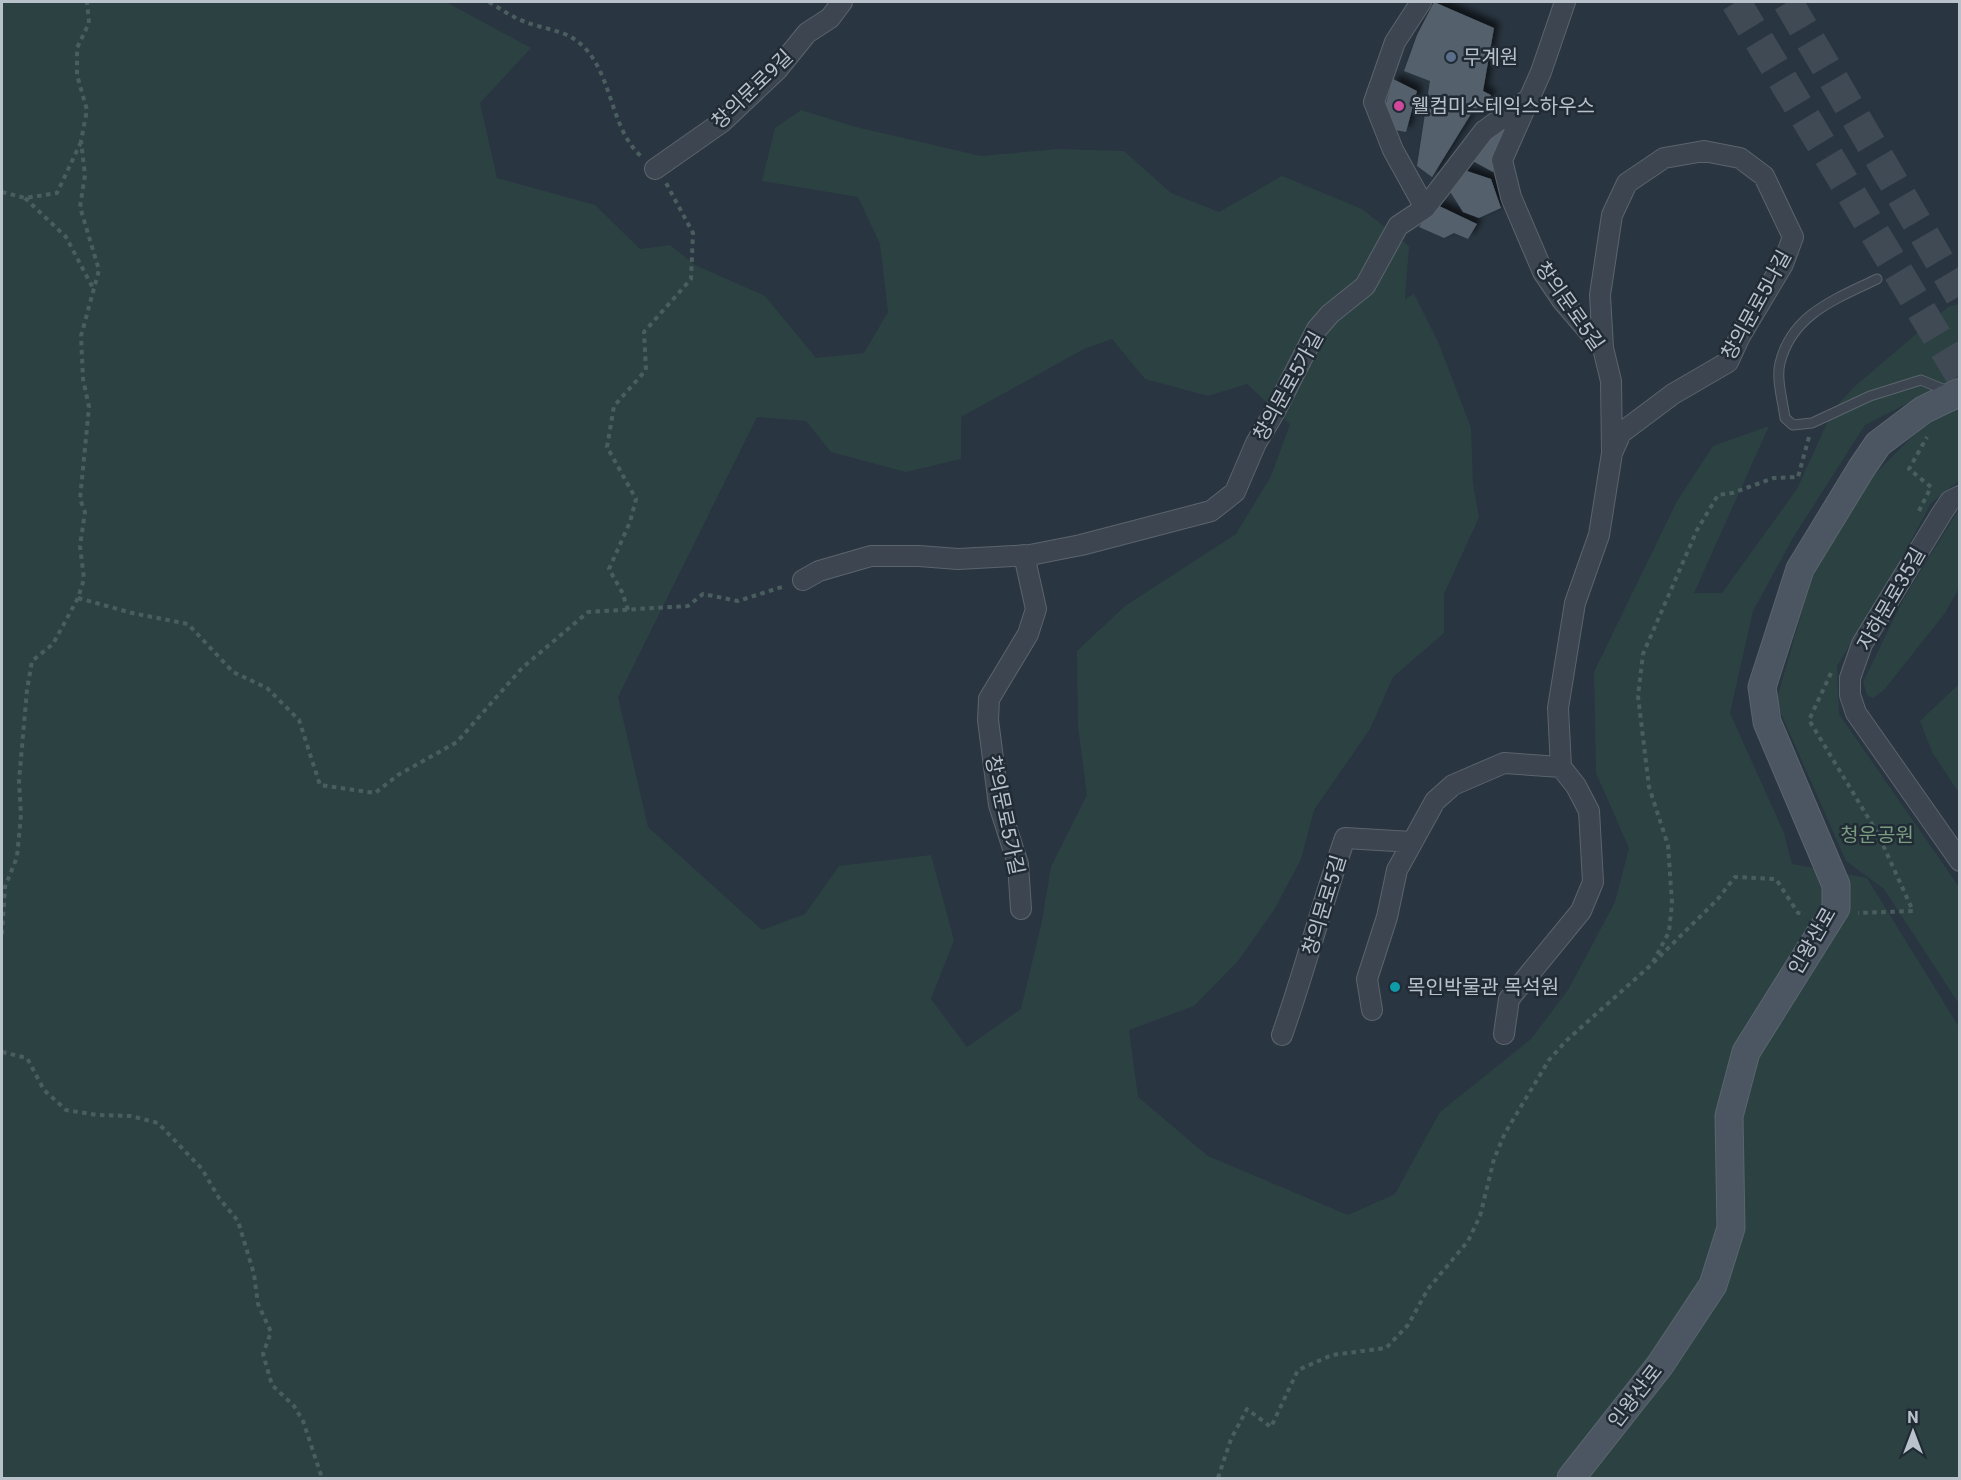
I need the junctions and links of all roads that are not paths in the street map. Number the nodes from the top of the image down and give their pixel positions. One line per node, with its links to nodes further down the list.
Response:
1 (842, 2): 5 (street, 창의문로9길)
2 (1422, 2): 6 (street)
3 (1566, 2): 4 (street, 창의문로5길)
4 (1526, 101): 6 (street, 창의문로5가길); 8 (street, 창의문로5길)
5 (656, 167)
6 (1425, 208): 12 (street, 창의문로5가길)
7 (1877, 279): 9 (lane)
8 (1603, 348): 10 (street, 창의문로5길); 10 (street, 창의문로5나길)
9 (1957, 393): 21 (street, 인왕산로)
10 (1612, 453): 14 (street, 창의문로5길)
11 (1959, 496): 16 (street, 자하문로35길)
12 (1024, 555): 13 (street, 창의문로5가길); 17 (street, 창의문로5가길)
13 (803, 580)
14 (1561, 767): 15 (street); 19 (street)
15 (1412, 842): 18 (street); 20 (street, 창의문로5길)
16 (1959, 861)
17 (1021, 909)
18 (1372, 1010)
19 (1504, 1034)
20 (1282, 1035)
21 (1571, 1479)

